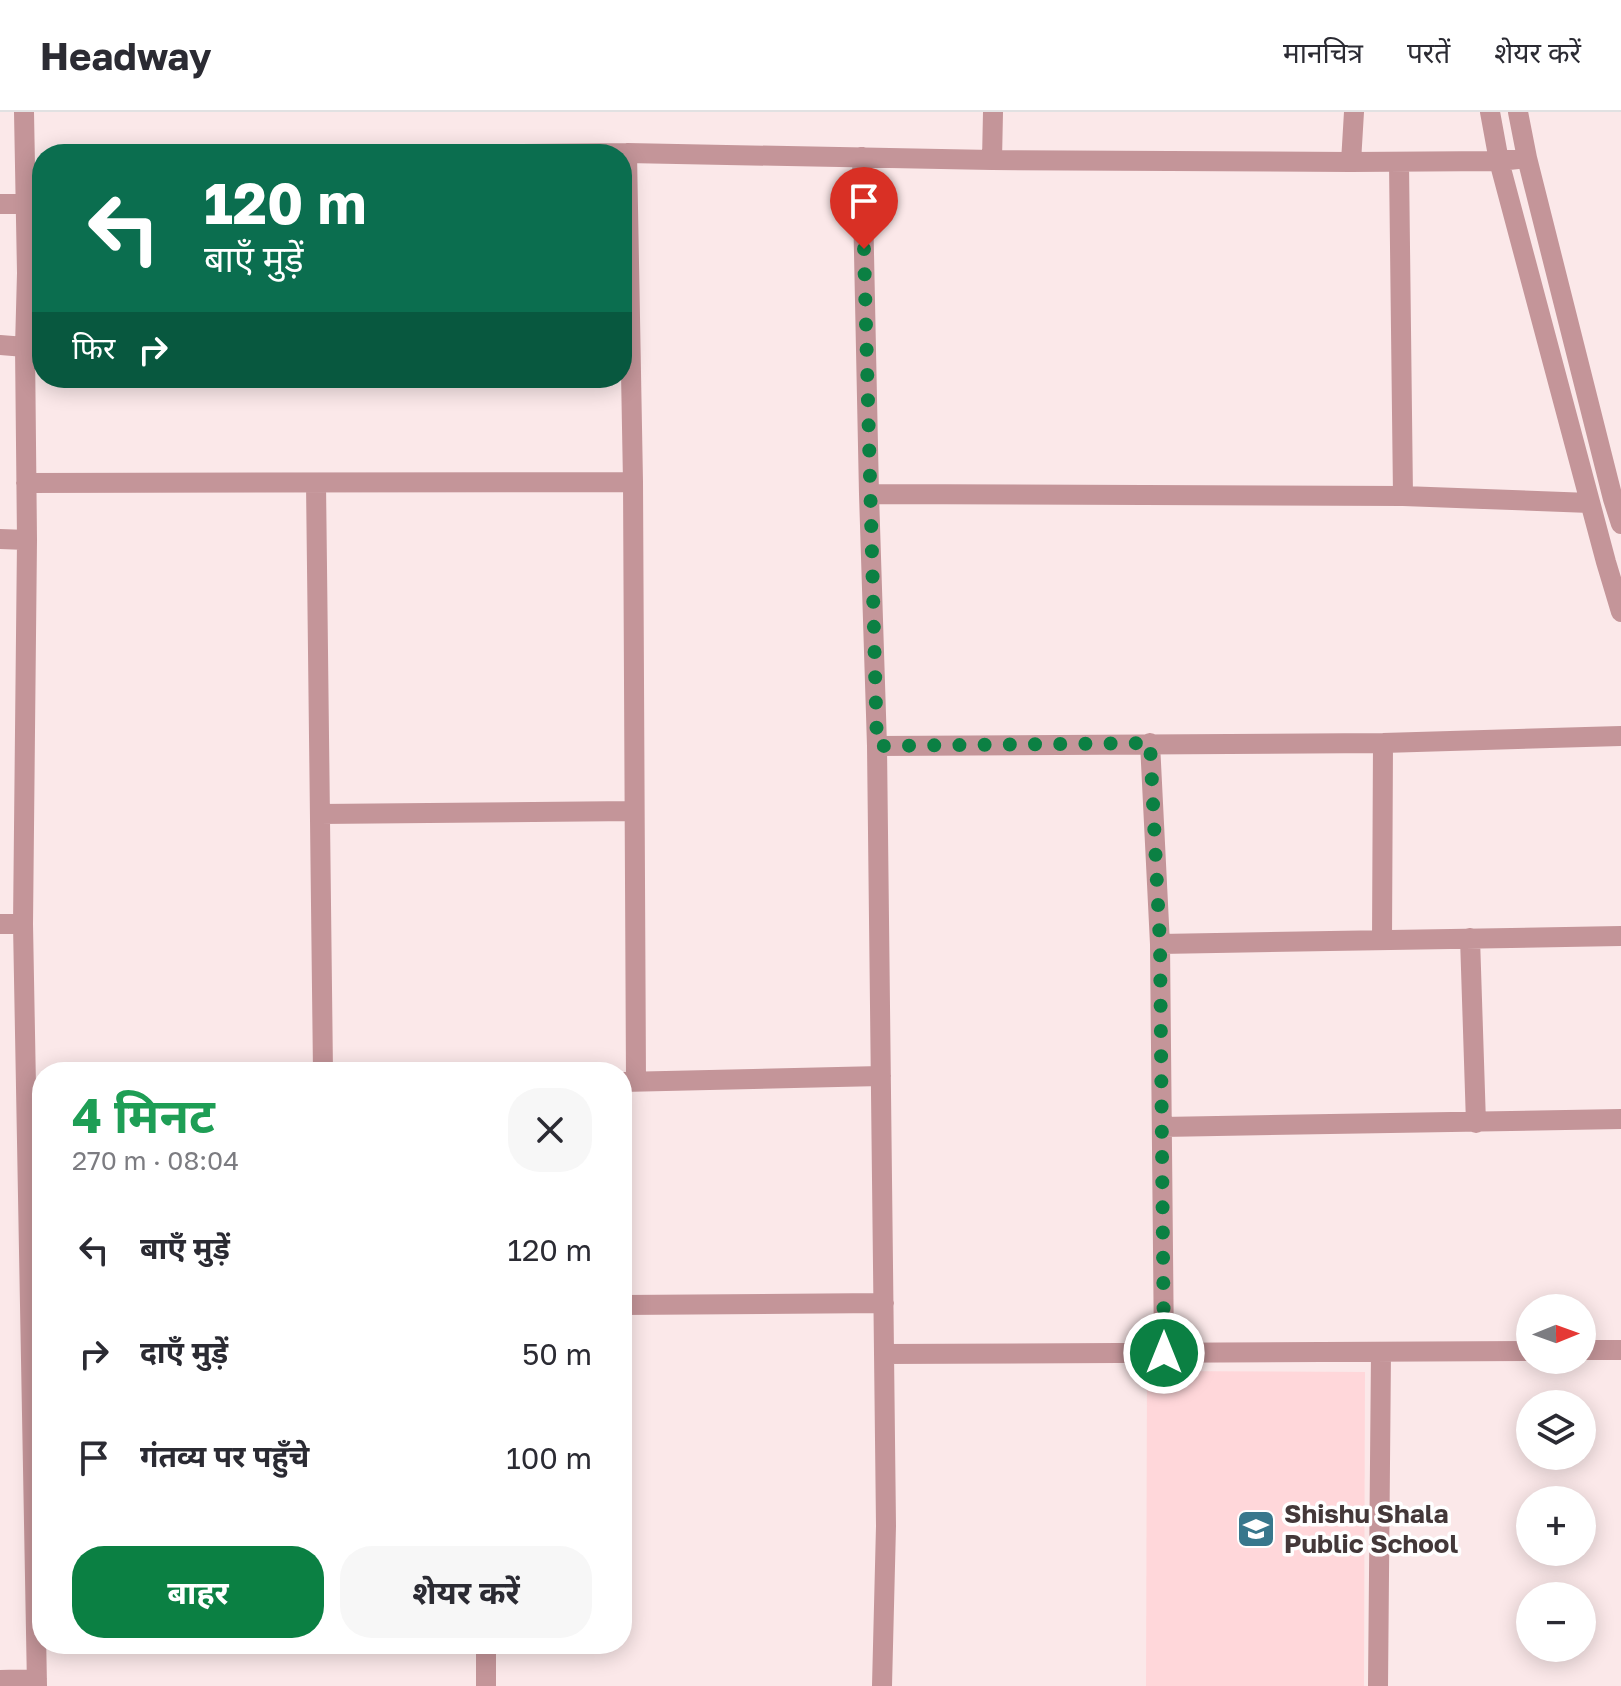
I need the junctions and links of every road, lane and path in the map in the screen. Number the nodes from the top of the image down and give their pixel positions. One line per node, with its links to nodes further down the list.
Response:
1 (24, 112): 6 (street)
2 (993, 112): 10 (street)
3 (1354, 112): 12 (street)
4 (1490, 112): 11 (street)
5 (1518, 112): 9 (street)
6 (32, 153)
7 (632, 153): 8 (street)
8 (862, 157): 10 (street); 23 (street)
9 (1527, 158): 11 (street); 26 (street)
10 (992, 160): 12 (street)
11 (1499, 161): 13 (street); 25 (street)
12 (1351, 162): 13 (street)
13 (1399, 163): 24 (street)
14 (32, 165): 16 (street)
15 (0, 204): 16 (street)
16 (26, 204): 18 (street)
17 (0, 345): 18 (street)
18 (25, 347): 21 (street)
19 (631, 388): 20 (street)
20 (633, 482): 22 (street); 34 (street)
21 (26, 483): 22 (street); 28 (street)
22 (316, 483): 35 (street)
23 (869, 494): 24 (street); 33 (street)
24 (1403, 496): 25 (street)
25 (1590, 503): 29 (street)
26 (1621, 524)
27 (0, 539): 28 (street)
28 (27, 540): 37 (street)
29 (1621, 612)
30 (1621, 736): 32 (street)
31 (1150, 743): 32 (street); 33 (street); 41 (street)
32 (1383, 743): 40 (street)
33 (877, 746): 44 (street)
34 (634, 811): 35 (street); 43 (street)
35 (320, 814): 42 (street)
36 (0, 924): 37 (street)
37 (23, 924): 49 (street)
38 (1621, 936): 39 (street)
39 (1470, 938): 40 (street); 47 (street)
40 (1382, 940): 41 (street)
41 (1160, 944): 48 (street)
42 (323, 1062)
43 (629, 1062)
44 (881, 1076): 45 (street); 50 (street)
45 (632, 1082)
46 (1621, 1119): 47 (street)
47 (1476, 1123): 48 (street)
48 (1162, 1127): 56 (street)
49 (32, 1191)
50 (884, 1303): 51 (street); 57 (street)
51 (632, 1305)
52 (1596, 1350): 53 (street)
53 (1621, 1350)
54 (1516, 1351): 55 (street)
55 (1381, 1352): 56 (street); 64 (street)
56 (1164, 1353): 57 (street)
57 (884, 1354): 63 (street)
58 (38, 1654): 61 (street)
59 (486, 1654): 62 (street)
60 (0, 1680): 61 (street)
61 (37, 1683)
62 (486, 1686)
63 (882, 1686)
64 (1378, 1686)

